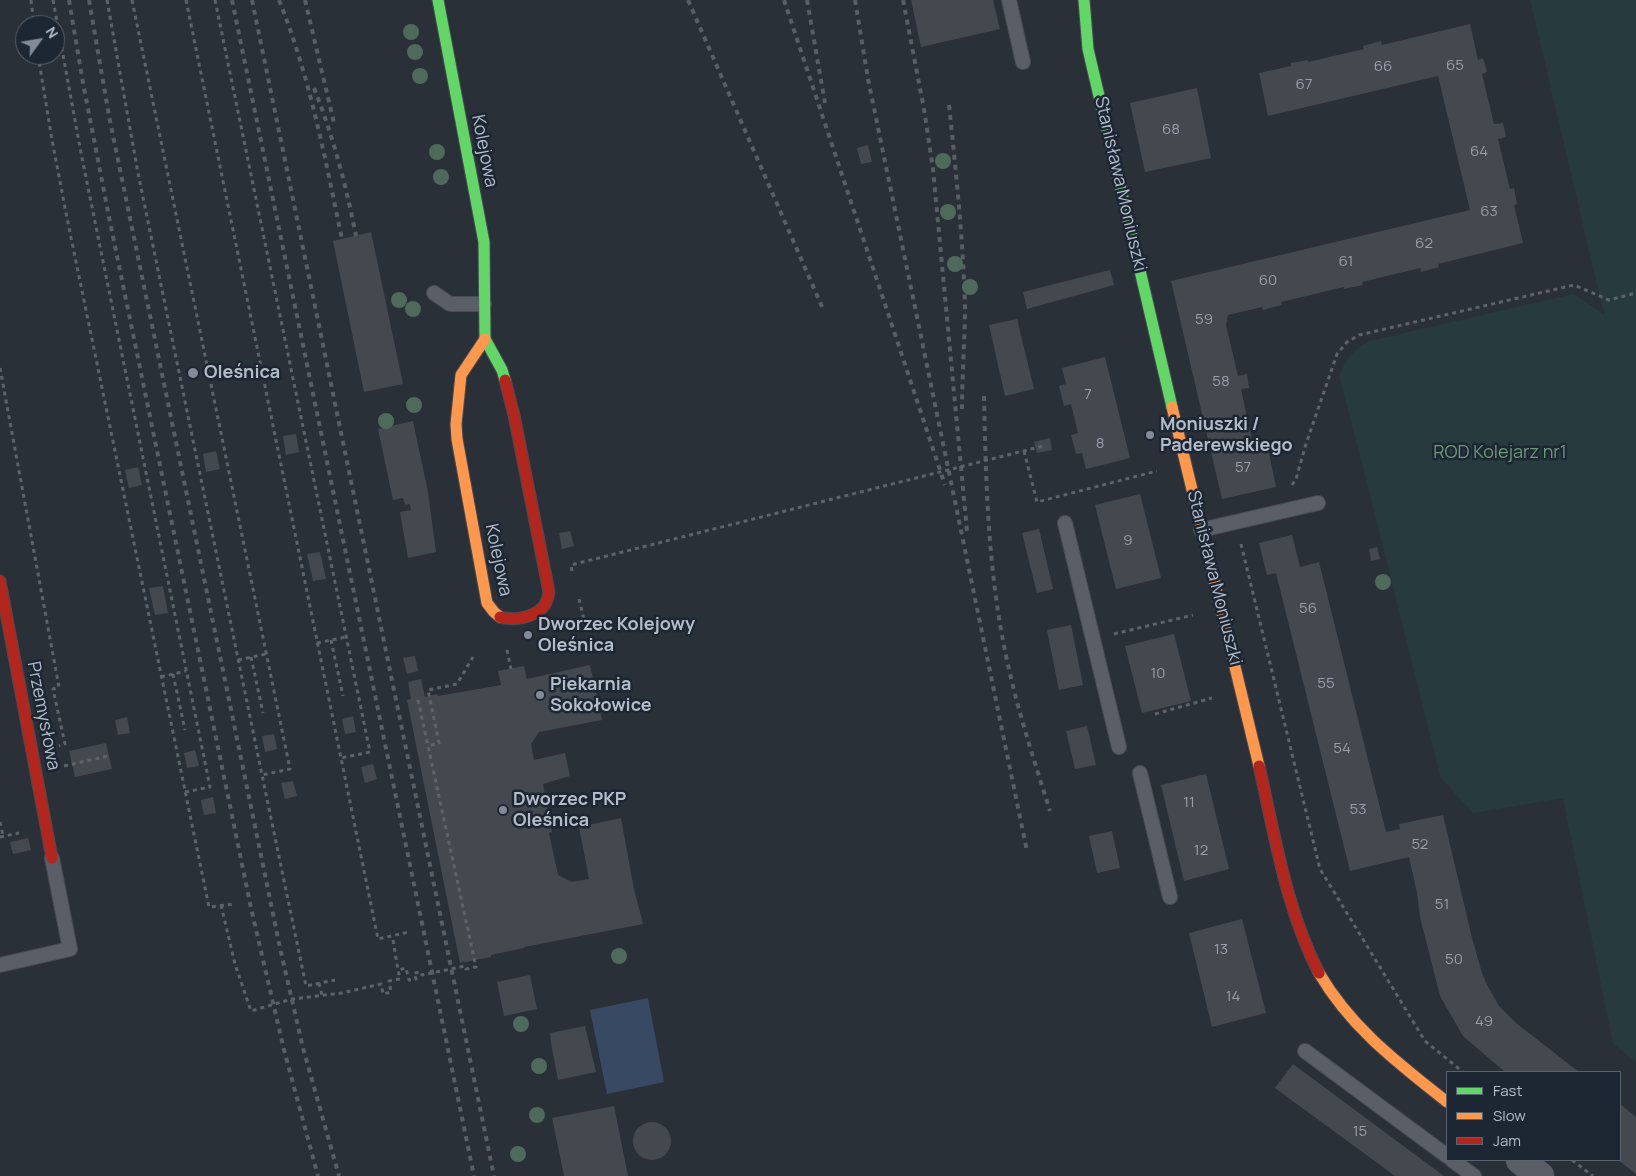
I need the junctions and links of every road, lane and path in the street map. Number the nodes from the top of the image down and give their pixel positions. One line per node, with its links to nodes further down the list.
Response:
1 (31, 0): 10 (path)
2 (52, 0): 41 (path)
3 (107, 0): 39 (path)
4 (132, 0): 36 (path)
5 (186, 0): 34 (path)
6 (215, 0): 32 (path)
7 (438, 0): 15 (street, Kolejowa)
8 (1009, 0): 11 (lane)
9 (1084, 0): 25 (street, Stanisława Moniuszki)
10 (33, 15)
11 (1023, 62)
12 (40, 65): 43 (path)
13 (434, 293): 15 (lane)
14 (1636, 293): 21 (path)
15 (484, 304): 16 (street, Kolejowa)
16 (485, 338): 16 (street, Kolejowa)
17 (0, 368): 44 (path)
18 (1043, 446): 19 (path, bridge)
19 (1024, 451): 20 (path); 26 (path, bridge)
20 (1158, 470)
21 (1289, 491)
22 (1318, 503): 24 (lane)
23 (1065, 523): 52 (lane)
24 (1236, 523): 25 (lane); 73 (path)
25 (1201, 530): 74 (street, Stanisława Moniuszki)
26 (572, 571)
27 (0, 581): 61 (street, Przemysłowa)
28 (579, 598): 30 (path)
29 (1202, 613): 31 (path)
30 (587, 632)
31 (1108, 636)
32 (346, 637): 33 (path); 54 (path)
33 (331, 640): 34 (path); 45 (path)
34 (317, 643): 54 (path)
35 (507, 650): 40 (path)
36 (266, 654): 38 (path); 57 (path)
37 (473, 657): 51 (path)
38 (251, 658): 39 (path); 48 (path)
39 (238, 660): 57 (path)
40 (511, 669)
41 (186, 671): 42 (path); 58 (path)
42 (173, 674): 43 (path); 50 (path)
43 (161, 677): 58 (path)
44 (59, 687)
45 (343, 696)
46 (1213, 698): 49 (path)
47 (418, 700): 51 (path)
48 (263, 713)
49 (1155, 714)
50 (185, 730)
51 (428, 746): 68 (path)
52 (1119, 747)
53 (108, 756): 55 (path)
54 (341, 758): 65 (path)
55 (72, 764)
56 (1140, 773): 62 (lane)
57 (262, 775): 70 (path)
58 (185, 792): 64 (path)
59 (0, 822): 60 (path)
60 (3, 836)
61 (52, 858): 67 (lane)
62 (1170, 897)
63 (235, 904): 64 (path)
64 (222, 905): 71 (path)
65 (409, 932)
66 (393, 940): 68 (path)
67 (0, 965)
68 (398, 970): 71 (path)
69 (335, 980): 70 (path)
70 (319, 983): 71 (path)
71 (322, 996)
72 (1305, 1052): 75 (lane)
73 (1462, 1071)
74 (1446, 1101)
75 (1446, 1155)
76 (1453, 1161): 79 (lane)
77 (1521, 1161): 80 (street)
78 (1573, 1161): 81 (path)
79 (1474, 1176)
80 (1540, 1176)
81 (1593, 1176)

